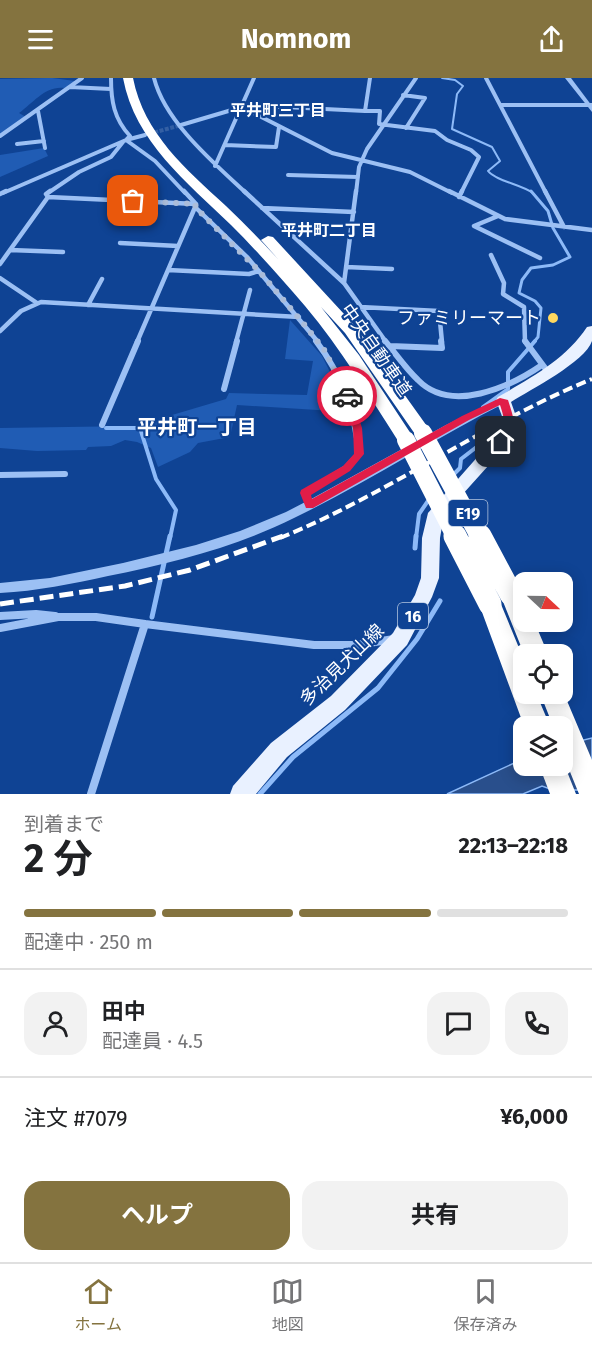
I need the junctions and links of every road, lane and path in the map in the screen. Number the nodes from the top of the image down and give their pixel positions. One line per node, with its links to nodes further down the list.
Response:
1 (82, 78): 11 (street)
2 (111, 78): 12 (street)
3 (128, 78): 71 (highway, 中央自動車道 / E19)
4 (138, 78): 71 (highway, 中央自動車道 / E19)
5 (154, 78): 19 (street)
6 (254, 78): 15 (street)
7 (370, 78): 18 (street)
8 (416, 78): 13 (street)
9 (486, 78): 14 (street)
10 (568, 78): 16 (street)
11 (70, 87): 12 (street); 17 (street)
12 (111, 89): 26 (street)
13 (403, 95): 20 (street); 22 (street)
14 (501, 105): 16 (street); 41 (street)
15 (242, 106): 18 (street); 19 (street); 21 (street); 28 (street)
16 (591, 107)
17 (38, 111): 24 (street); 25 (street)
18 (365, 111): 20 (street)
19 (181, 125): 31 (street)
20 (384, 125): 22 (street); 30 (street)
21 (279, 127): 28 (street); 30 (street)
22 (406, 128): 36 (street)
23 (145, 135): 26 (street)
24 (0, 136)
25 (44, 141): 27 (street); 29 (street)
26 (125, 141): 34 (street); 35 (street); 37 (street)
27 (17, 144)
28 (225, 144): 31 (street)
29 (45, 148)
30 (362, 161): 33 (street); 36 (street)
31 (215, 166): 38 (street)
32 (288, 175): 33 (street)
33 (358, 177): 39 (street)
34 (0, 194)
35 (48, 197): 37 (street); 45 (street)
36 (459, 197): 40 (street)
37 (196, 205): 44 (street); 53 (street)
38 (262, 208): 39 (street); 56 (street)
39 (354, 212): 50 (street)
40 (498, 216): 41 (street); 48 (street)
41 (564, 227): 42 (street)
42 (592, 230)
43 (120, 243): 44 (street)
44 (178, 246): 52 (street)
45 (10, 250): 46 (street); 49 (street)
46 (63, 252)
47 (491, 255): 67 (street)
48 (540, 258)
49 (0, 264)
50 (346, 267): 51 (street); 56 (street)
51 (392, 269)
52 (168, 270): 53 (street); 61 (street)
53 (259, 271): 63 (street)
54 (0, 278): 58 (street)
55 (102, 279): 59 (street)
56 (344, 284): 60 (street)
57 (250, 290): 62 (street)
58 (38, 303): 59 (street); 65 (street)
59 (88, 305): 61 (street)
60 (360, 307): 66 (street); 66 (street)
61 (151, 309): 62 (street); 70 (street)
62 (244, 314): 63 (street); 68 (street)
63 (298, 317): 74 (street)
64 (592, 330): 67 (main road)
65 (0, 331)
66 (390, 346): 69 (street)
67 (545, 369): 69 (main road); 69 (street)
68 (224, 389)
69 (496, 398): 74 (street); 80 (main road, 多治見犬山線 / 16)
70 (102, 425)
71 (414, 437): 81 (highway, 中央自動車道 / E19, bridge); 82 (highway, 中央自動車道 / E19, bridge)
72 (65, 474): 73 (street)
73 (0, 475)
74 (310, 505): 75 (street)
75 (0, 588)
76 (0, 616): 77 (street)
77 (58, 617): 78 (street); 79 (street)
78 (145, 624): 80 (street); 87 (street)
79 (0, 627)
80 (400, 639): 88 (main road, 多治見犬山線 / 16)
81 (532, 644)
82 (513, 664)
83 (558, 710): 85 (highway); 86 (highway)
84 (556, 776): 89 (highway)
85 (592, 781)
86 (592, 793)
87 (91, 794)
88 (241, 794)
89 (563, 794)

